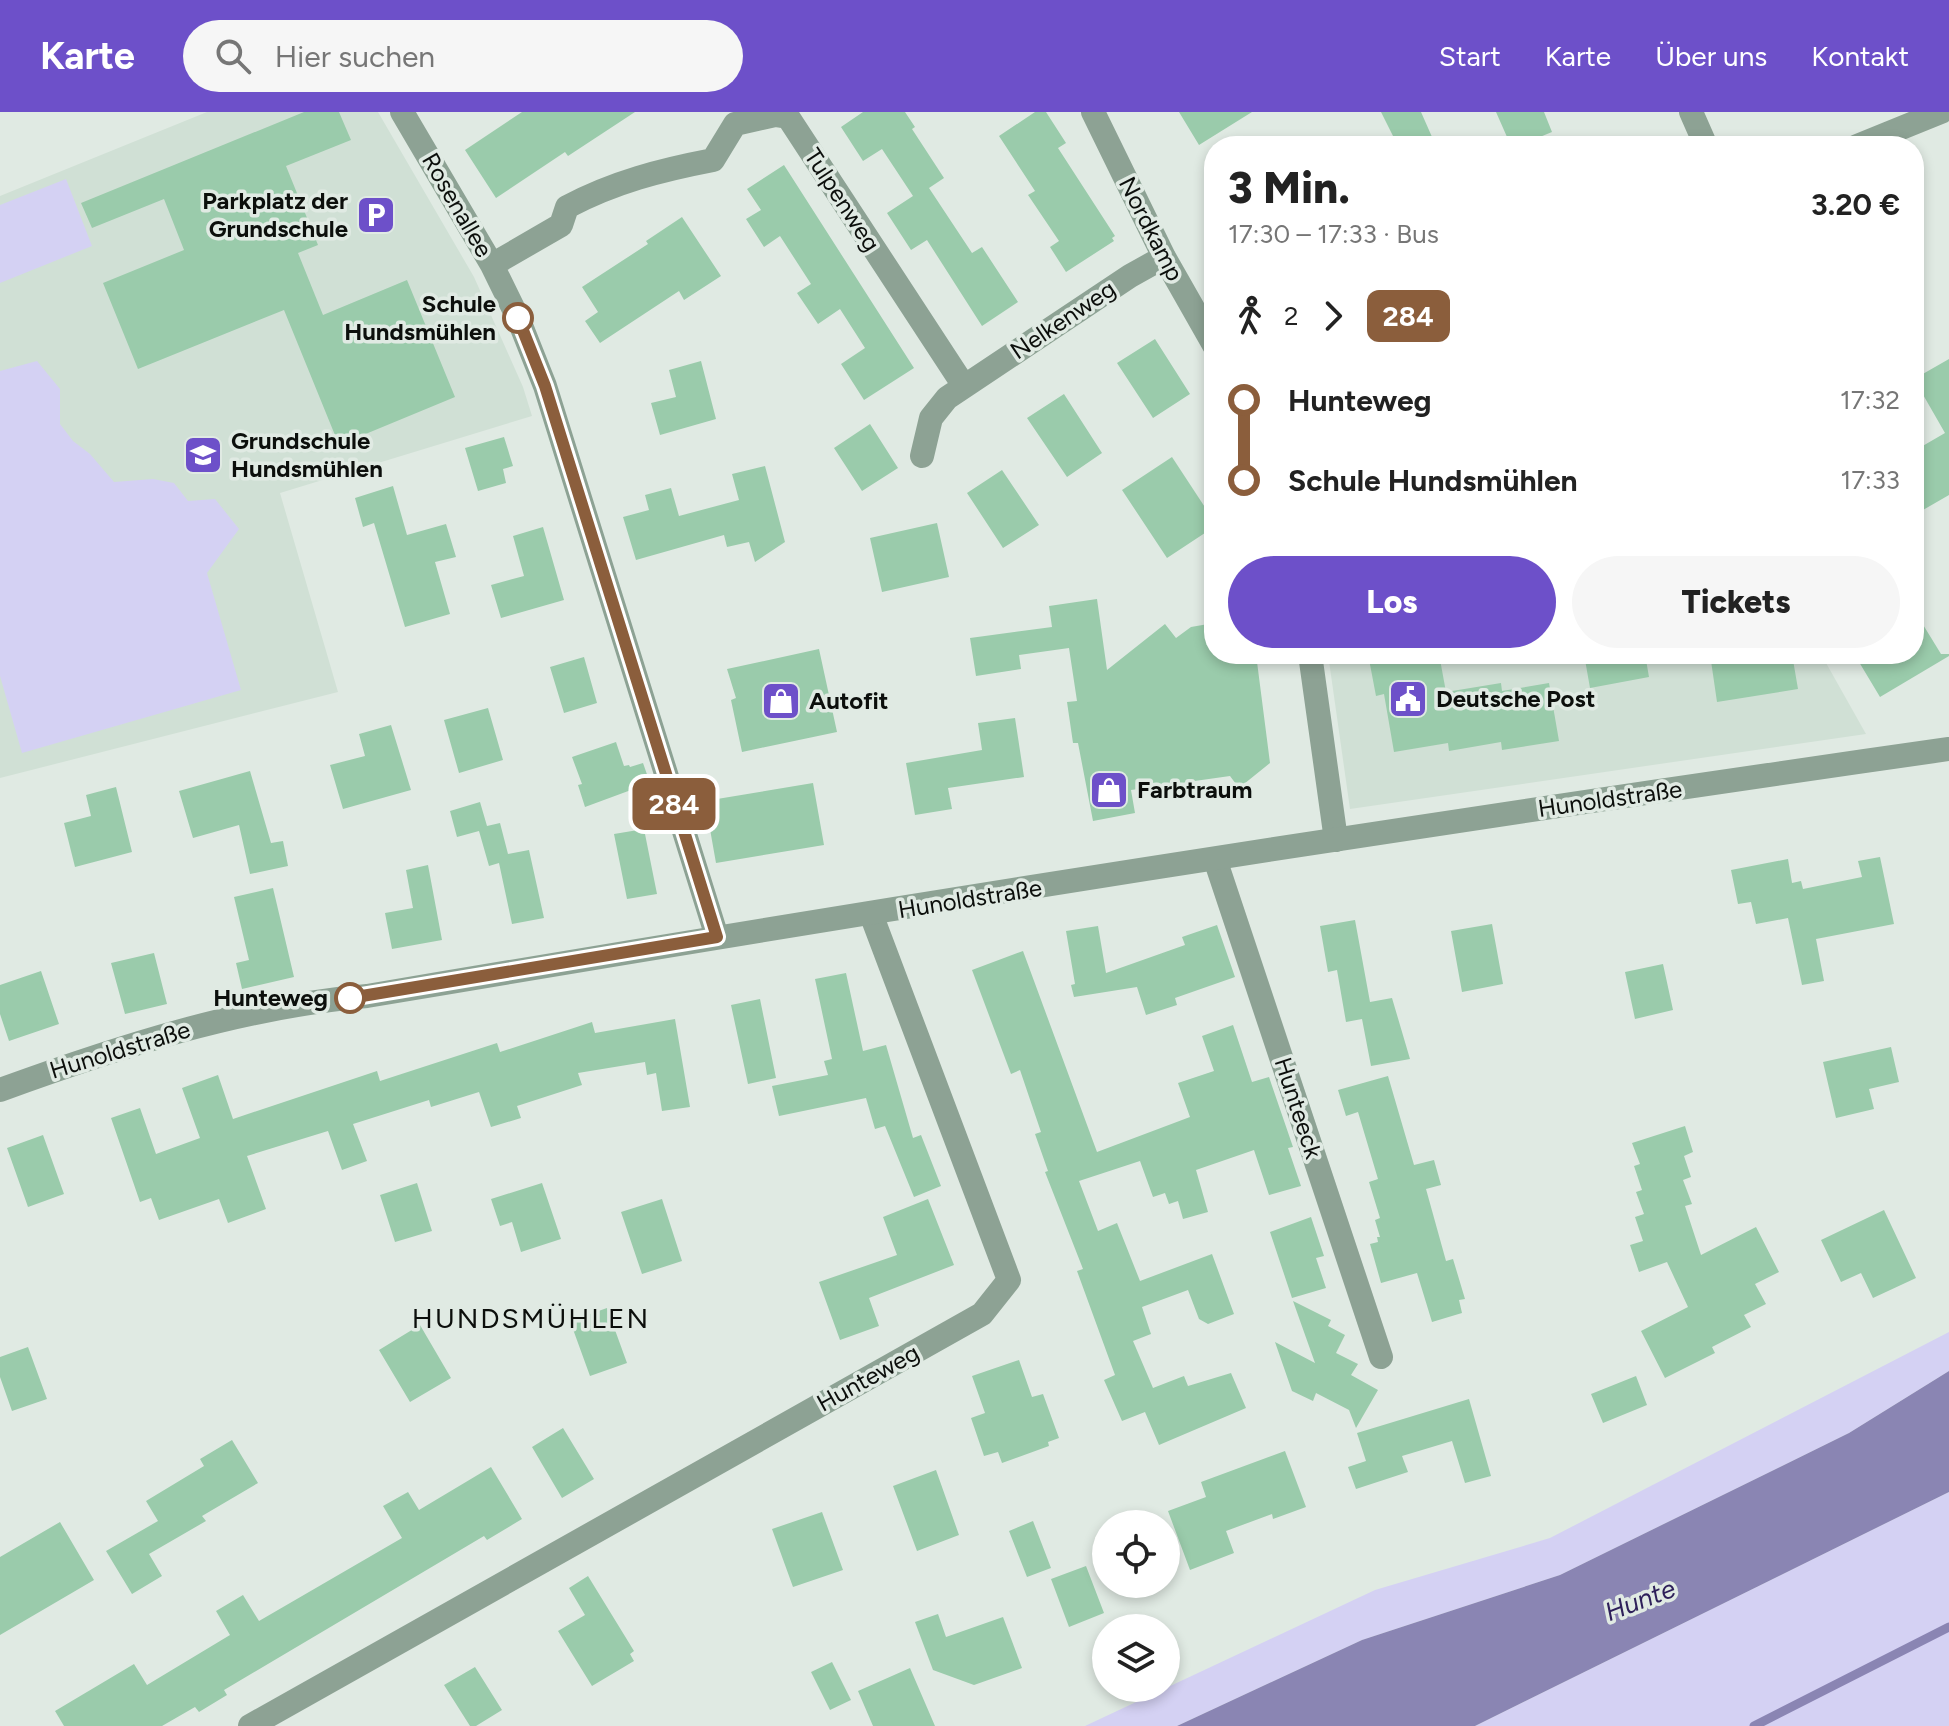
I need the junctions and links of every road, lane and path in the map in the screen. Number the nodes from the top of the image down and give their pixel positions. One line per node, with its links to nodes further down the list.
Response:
1 (402, 112): 8 (street, Rosenallee)
2 (1093, 112): 7 (street, Nordkamp)
3 (1691, 112): 5 (street)
4 (1941, 112): 6 (street)
5 (1702, 136)
6 (1882, 136)
7 (1164, 257): 9 (street, Nordkamp); 10 (street, Nelkenweg)
8 (492, 265): 10 (street, Tulpenweg); 17 (street, Rosenallee)
9 (1204, 327)
10 (964, 386): 11 (street, Nelkenweg)
11 (922, 456)
12 (1311, 664): 14 (street)
13 (1949, 749): 14 (street, Hunoldstraße)
14 (1336, 840): 15 (street, Hunoldstraße)
15 (1215, 859): 16 (street, Hunoldstraße); 19 (street, Hunteeck)
16 (871, 914): 17 (street, Hunoldstraße); 20 (street, Hunteweg)
17 (717, 937): 18 (street, Hunoldstraße)
18 (0, 1090)
19 (1381, 1357)
20 (250, 1726)

